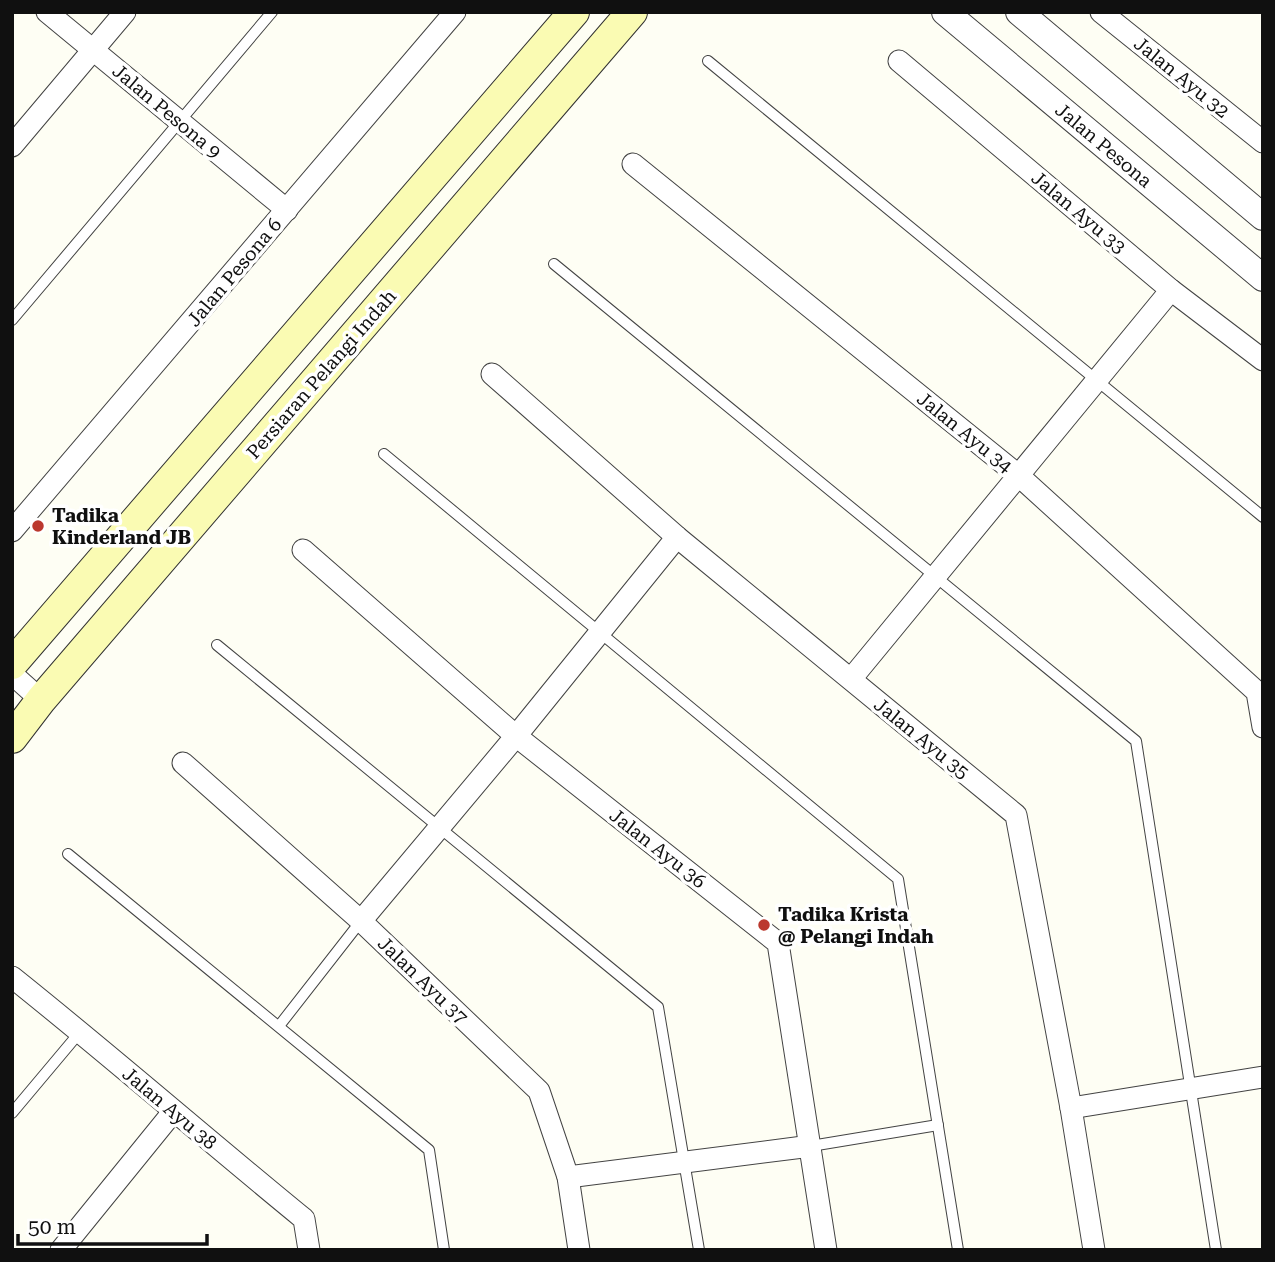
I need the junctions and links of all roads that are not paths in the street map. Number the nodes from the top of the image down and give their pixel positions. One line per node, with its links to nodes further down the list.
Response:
1 (47, 12): 10 (street, Jalan Pesona 9)
2 (125, 12): 10 (street)
3 (272, 12): 13 (lane)
4 (455, 12): 17 (street, Jalan Pesona 6)
5 (574, 12): 35 (main road)
6 (632, 12): 38 (main road, Persiaran Pelangi Indah)
7 (945, 12): 20 (street, Jalan Pesona)
8 (1019, 12): 18 (street)
9 (1101, 12): 14 (street, Jalan Ayu 32)
10 (93, 50): 13 (street, Jalan Pesona 9); 15 (street)
11 (708, 61): 25 (lane)
12 (899, 61): 21 (street, Jalan Ayu 33)
13 (181, 123): 17 (street, Jalan Pesona 9); 22 (lane)
14 (1263, 142)
15 (12, 146)
16 (632, 163): 27 (street, Jalan Ayu 34)
17 (286, 210): 29 (street, Jalan Pesona 6)
18 (1263, 217)
19 (554, 264): 32 (lane)
20 (1263, 278)
21 (1171, 290): 23 (street, Jalan Ayu 33); 25 (street)
22 (12, 320)
23 (1263, 359)
24 (492, 374): 30 (street, Jalan Ayu 35)
25 (1097, 380): 27 (street); 28 (lane)
26 (384, 454): 33 (lane)
27 (1018, 475): 32 (street); 39 (street, Jalan Ayu 34)
28 (1263, 517)
29 (12, 531)
30 (677, 537): 33 (street); 37 (street, Jalan Ayu 35)
31 (303, 550): 40 (street, Jalan Ayu 36)
32 (935, 576): 37 (street); 50 (lane)
33 (600, 632): 40 (street); 54 (lane)
34 (217, 645): 43 (lane)
35 (12, 664)
36 (12, 674): 38 (street)
37 (851, 679): 51 (street, Jalan Ayu 35)
38 (41, 700): 41 (main road, Persiaran Pelangi Indah)
39 (1263, 727)
40 (516, 736): 43 (street); 55 (street, Jalan Ayu 36)
41 (12, 738)
42 (183, 763): 45 (street, Jalan Ayu 37)
43 (439, 827): 45 (street); 56 (lane)
44 (68, 854): 47 (lane)
45 (361, 921): 47 (lane); 57 (street, Jalan Ayu 37)
46 (12, 977): 48 (street, Jalan Ayu 38)
47 (279, 1026): 60 (lane)
48 (80, 1031): 52 (street, Jalan Ayu 38); 53 (lane)
49 (1263, 1077): 50 (street)
50 (1191, 1089): 51 (street); 66 (lane)
51 (1071, 1108): 65 (street, Jalan Ayu 35)
52 (173, 1112): 58 (street); 59 (street, Jalan Ayu 38)
53 (12, 1113)
54 (938, 1125): 55 (lane); 64 (lane)
55 (811, 1146): 56 (street); 63 (street, Jalan Ayu 36)
56 (684, 1162): 57 (street); 62 (lane)
57 (568, 1177): 61 (street, Jalan Ayu 37)
58 (61, 1250)
59 (309, 1250)
60 (444, 1250)
61 (579, 1250)
62 (699, 1250)
63 (825, 1250)
64 (958, 1250)
65 (1094, 1250)
66 (1216, 1250)

